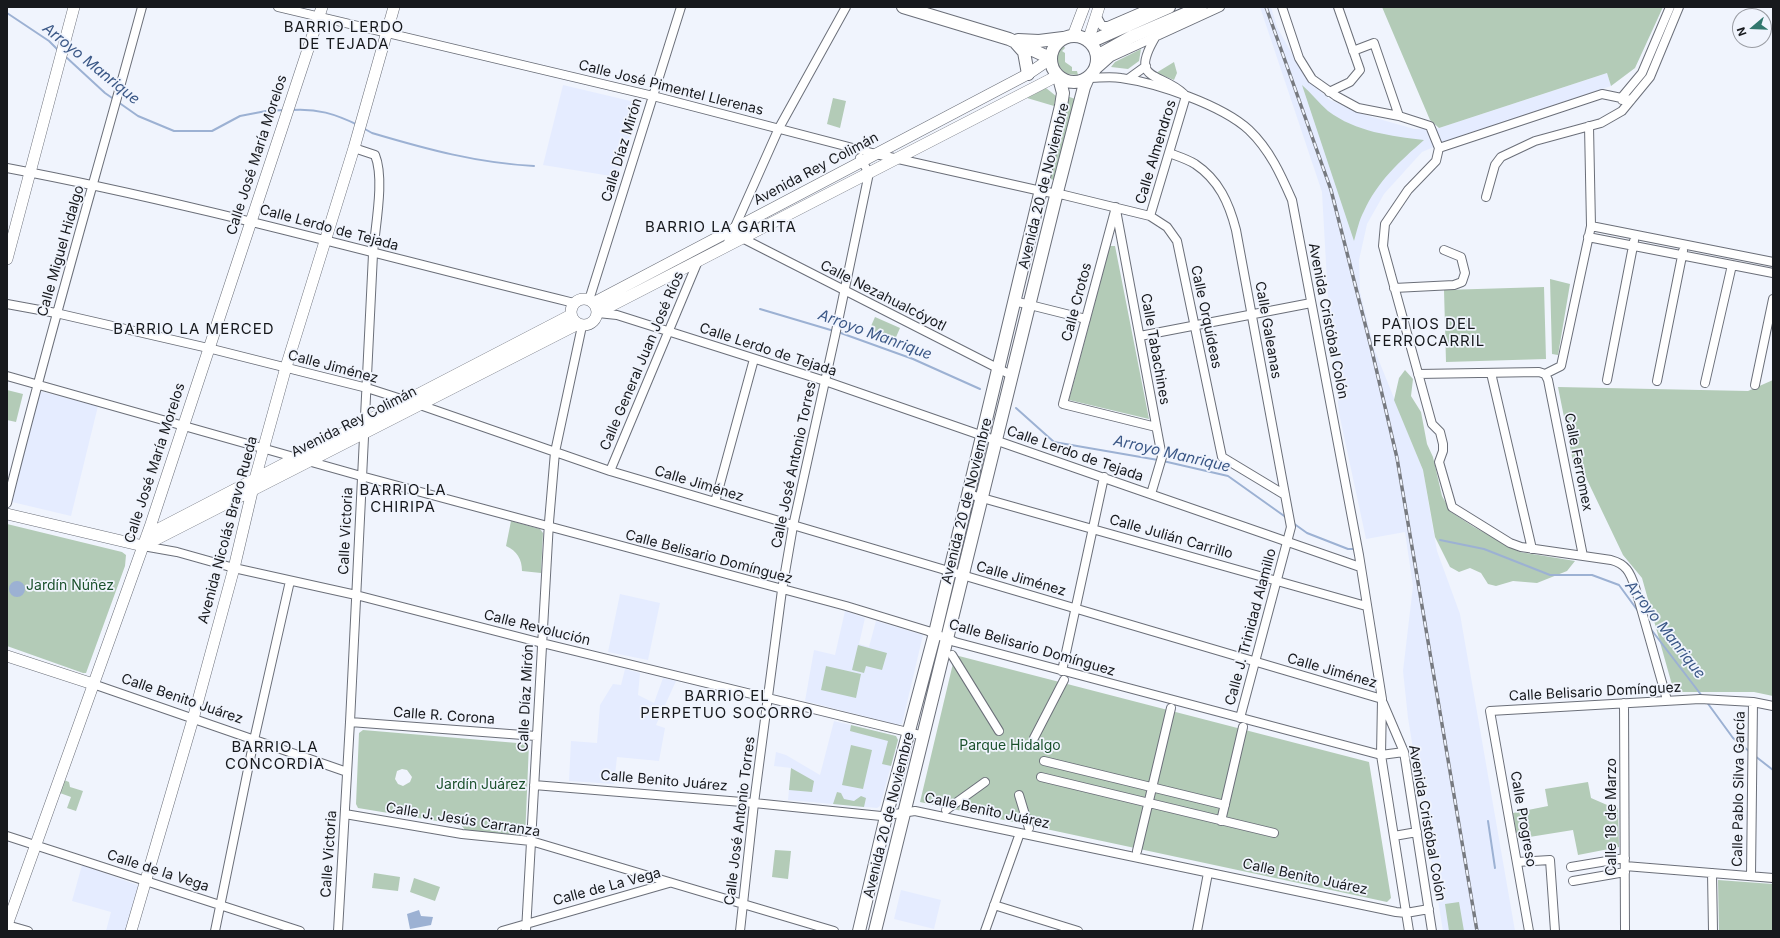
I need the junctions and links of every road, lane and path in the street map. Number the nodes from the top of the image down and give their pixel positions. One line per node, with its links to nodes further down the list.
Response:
1 (74, 7): 50 (main road)
2 (142, 7): 52 (street, Calle Miguel Hidalgo)
3 (278, 7): 17 (street, Calle José Pimentel Llerenas)
4 (394, 7): 20 (main road)
5 (681, 7): 34 (street, Calle Díaz Mirón)
6 (846, 7): 41 (street)
7 (902, 7): 23 (main road)
8 (1084, 7): 22 (main road)
9 (1152, 7): 18 (street)
10 (1169, 7): 19 (main road)
11 (1201, 7): 19 (main road)
12 (1220, 7): 21 (street)
13 (1282, 7): 33 (street)
14 (1338, 7): 25 (street)
15 (1670, 7): 36 (street)
16 (1679, 7): 37 (street)
17 (320, 12): 20 (street, Calle José Pimentel Llerenas); 58 (main road, Calle José María Morelos)
18 (1098, 12): 24 (main road)
19 (1129, 32): 24 (main road); 26 (main road)
20 (387, 33): 34 (street, Calle José Pimentel Llerenas); 42 (main road, Avenida Nicolás Bravo Rueda)
21 (1156, 36): 28 (street); 30 (street)
22 (1068, 37): 23 (main road); 24 (main road); 27 (main road)
23 (1012, 40): 27 (main road); 29 (main road)
24 (1089, 41): 26 (main road)
25 (1353, 50): 33 (street); 39 (street)
26 (1097, 56): 30 (main road)
27 (1050, 58): 29 (main road, Avenida Rey Colimán); 31 (main road)
28 (1146, 66): 32 (street); 35 (street)
29 (1028, 74): 46 (main road, Avenida Rey Colimán)
30 (1090, 76): 31 (main road); 32 (street, Avenida Cristóbal Colón); 54 (main road, Avenida 20 de Noviembre)
31 (1058, 77): 47 (main road, Avenida Rey Colimán); 53 (main road, Avenida 20 de Noviembre)
32 (1128, 79): 35 (street, Avenida Cristóbal Colón)
33 (1329, 92): 39 (street)
34 (653, 96): 41 (street, Calle José Pimentel Llerenas); 83 (street, Calle Díaz Mirón)
35 (1186, 96): 45 (street, Calle Almendros); 81 (street, Avenida Cristóbal Colón)
36 (1622, 97): 37 (street); 38 (street); 43 (street)
37 (1631, 100): 38 (street)
38 (1622, 111): 40 (street)
39 (1398, 116): 43 (street)
40 (1589, 126): 55 (street); 59 (street)
41 (779, 128): 44 (street, Calle José Pimentel Llerenas); 60 (street)
42 (355, 143): 64 (main road, Avenida Nicolás Bravo Rueda); 69 (street, Calle Victoria)
43 (1439, 148): 76 (street)
44 (856, 149): 46 (street, Calle José Pimentel Llerenas); 48 (street)
45 (1169, 153): 57 (street, Calle Almendros); 86 (street, Calle Galeanas)
46 (876, 154): 47 (street, Calle José Pimentel Llerenas); 48 (main road, Avenida Rey Colimán)
47 (897, 159): 51 (main road, Avenida Rey Colimán); 53 (street, Calle José Pimentel Llerenas)
48 (862, 162): 51 (street); 60 (main road, Avenida Rey Colimán)
49 (7, 168): 50 (street, Calle Lerdo de Tejada)
50 (30, 172): 52 (street, Calle Lerdo de Tejada); 71 (main road)
51 (869, 173): 63 (main road, Avenida Rey Colimán); 77 (street, Calle José Antonio Torres)
52 (93, 186): 58 (street, Calle Lerdo de Tejada); 85 (street, Calle Miguel Hidalgo)
53 (1041, 191): 54 (street, Calle José Pimentel Llerenas); 79 (main road, Avenida 20 de Noviembre)
54 (1057, 193): 56 (street, Calle Orquídeas); 84 (main road, Avenida 20 de Noviembre)
55 (1486, 197)
56 (1116, 207): 57 (street, Calle Orquídeas); 88 (street, Calle Crotos); 92 (street, Calle Tabachines)
57 (1150, 216): 90 (street, Calle Orquídeas)
58 (250, 221): 64 (street, Calle Lerdo de Tejada); 93 (main road, Calle José María Morelos)
59 (1591, 226): 61 (street); 62 (street)
60 (734, 229): 63 (street); 67 (street); 83 (main road, Avenida Rey Colimán)
61 (1635, 234): 65 (street); 66 (street)
62 (1588, 237): 66 (street); 99 (street)
63 (742, 238): 67 (main road, Avenida Rey Colimán); 77 (street, Calle Nezahualcóyotl)
64 (326, 241): 69 (street, Calle Lerdo de Tejada); 95 (main road, Avenida Nicolás Bravo Rueda)
65 (1685, 244): 70 (street); 73 (street)
66 (1633, 245): 70 (street); 102 (street)
67 (726, 247): 72 (main road, Avenida Rey Colimán)
68 (1444, 250): 76 (street)
69 (373, 254): 80 (street, Calle Lerdo de Tejada); 108 (street, Calle Victoria)
70 (1682, 255): 74 (street); 104 (street)
71 (7, 259)
72 (698, 261): 83 (main road, Avenida Rey Colimán); 91 (street, Calle General Juan José Ríos)
73 (1773, 262)
74 (1732, 265): 75 (street); 105 (street)
75 (1773, 273)
76 (1394, 288): 98 (street)
77 (844, 290): 96 (street, Calle Nezahualcóyotl); 103 (street, Calle José Antonio Torres)
78 (1773, 299): 107 (street)
79 (1014, 301): 84 (street); 96 (main road, Avenida 20 de Noviembre)
80 (574, 303): 83 (main road); 87 (main road)
81 (1311, 303): 86 (street); 141 (street, Avenida Cristóbal Colón)
82 (7, 304): 85 (street, Calle Jiménez)
83 (593, 305): 89 (main road); 91 (street, Calle Lerdo de Tejada)
84 (1030, 305): 88 (street); 101 (main road, Avenida 20 de Noviembre)
85 (56, 313): 93 (street, Calle Jiménez); 106 (street, Calle Miguel Hidalgo)
86 (1252, 314): 90 (street); 128 (street, Calle Galeanas)
87 (571, 315): 89 (main road); 109 (main road, Avenida Rey Colimán)
88 (1086, 319): 113 (street, Calle Crotos)
89 (580, 325): 110 (main road, Avenida Rey Colimán); 118 (street, Calle Díaz Mirón)
90 (1195, 325): 92 (street); 128 (street, Calle Orquídeas)
91 (670, 331): 94 (street, Calle Lerdo de Tejada); 121 (street, Calle General Juan José Ríos)
92 (1140, 336): 113 (street, Calle Tabachines)
93 (208, 348): 95 (street, Calle Jiménez); 112 (main road, Calle José María Morelos)
94 (754, 359): 103 (street, Calle Lerdo de Tejada); 130 (street)
95 (286, 367): 108 (street, Calle Jiménez); 117 (main road, Avenida Nicolás Bravo Rueda)
96 (998, 369): 101 (street, Calle Nezahualcóyotl); 115 (main road, Avenida 20 de Noviembre)
97 (1491, 373): 98 (street); 99 (street); 139 (street)
98 (1418, 374): 139 (street)
99 (1545, 374): 140 (street, Calle Ferromex)
100 (7, 376): 106 (street, Calle Belisario Domínguez)
101 (1013, 376): 116 (main road, Avenida 20 de Noviembre)
102 (1607, 380)
103 (825, 381): 115 (street, Calle Lerdo de Tejada); 133 (street, Calle José Antonio Torres)
104 (1657, 382)
105 (1705, 383)
106 (36, 384): 112 (street, Calle Belisario Domínguez); 131 (street, Calle Miguel Hidalgo)
107 (1755, 385)
108 (367, 388): 109 (street, Calle Jiménez); 111 (street, Calle Victoria)
109 (405, 401): 110 (street, Calle Jiménez); 111 (main road, Avenida Rey Colimán)
110 (420, 405): 114 (main road, Avenida Rey Colimán); 118 (street, Calle Jiménez)
111 (364, 422): 114 (street, Calle Victoria); 119 (main road, Avenida Rey Colimán)
112 (182, 427): 117 (street, Calle Belisario Domínguez); 136 (main road, Calle José María Morelos)
113 (1156, 427): 127 (street, Calle Tabachines)
114 (364, 434): 120 (main road, Avenida Rey Colimán); 122 (street, Calle Victoria)
115 (982, 435): 116 (street, Calle Lerdo de Tejada); 126 (main road, Avenida 20 de Noviembre)
116 (997, 440): 123 (street, Calle Lerdo de Tejada); 129 (main road, Avenida 20 de Noviembre)
117 (265, 449): 119 (street, Calle Belisario Domínguez); 124 (main road, Avenida Nicolás Bravo Rueda)
118 (555, 452): 121 (street, Calle Jiménez); 134 (street, Calle Díaz Mirón)
119 (296, 458): 120 (street, Calle Belisario Domínguez); 124 (main road, Avenida Rey Colimán)
120 (310, 461): 122 (street, Calle Belisario Domínguez); 125 (main road, Avenida Rey Colimán)
121 (610, 471): 130 (street, Calle Jiménez)
122 (361, 476): 134 (street, Calle Belisario Domínguez); 148 (street, Calle Victoria)
123 (1104, 477): 127 (street, Calle Lerdo de Tejada); 135 (street)
124 (255, 479): 125 (main road, Avenida Nicolás Bravo Rueda); 136 (main road, Avenida Rey Colimán)
125 (252, 490): 138 (main road, Avenida Rey Colimán); 142 (main road, Avenida Nicolás Bravo Rueda)
126 (968, 494): 129 (street, Calle Julián Carrillo); 143 (main road, Avenida 20 de Noviembre)
127 (1151, 494): 137 (street, Calle Lerdo de Tejada)
128 (1285, 495): 137 (street, Calle Galeanas)
129 (982, 498): 135 (street, Calle Julián Carrillo); 144 (main road, Avenida 20 de Noviembre)
130 (715, 502): 133 (street, Calle Jiménez)
131 (7, 503)
132 (7, 514): 138 (main road)
133 (793, 526): 143 (street, Calle Jiménez); 147 (street, Calle José Antonio Torres)
134 (548, 527): 147 (street, Calle Belisario Domínguez); 153 (street, Calle Díaz Mirón)
135 (1094, 530): 146 (street, Calle Julián Carrillo); 150 (street)
136 (147, 535): 138 (main road, Calle José María Morelos)
137 (1287, 542): 141 (street, Calle Lerdo de Tejada); 146 (street, Calle J. Trinidad Alamillo)
138 (143, 546): 142 (street, Calle Revolución); 159 (main road, Calle José María Morelos)
139 (1532, 549): 140 (street)
140 (1583, 556): 162 (street)
141 (1360, 567): 149 (street, Avenida Cristóbal Colón)
142 (234, 568): 145 (street, Calle Revolución); 169 (main road, Avenida Nicolás Bravo Rueda)
143 (949, 572): 144 (street, Calle Jiménez); 151 (main road, Avenida 20 de Noviembre)
144 (964, 576): 150 (street, Calle Jiménez); 152 (main road, Avenida 20 de Noviembre)
145 (290, 581): 148 (street, Calle Revolución); 177 (street)
146 (1277, 581): 149 (street, Calle Julián Carrillo); 156 (street, Calle J. Trinidad Alamillo)
147 (782, 590): 151 (street, Calle Belisario Domínguez); 160 (street, Calle José Antonio Torres)
148 (356, 595): 153 (street, Calle Revolución); 170 (street, Calle Victoria)
149 (1366, 606): 161 (street, Avenida Cristóbal Colón)
150 (1076, 609): 156 (street, Calle Jiménez); 157 (street)
151 (935, 633): 152 (street, Calle Belisario Domínguez); 173 (main road, Avenida 20 de Noviembre)
152 (948, 639): 157 (street, Calle Belisario Domínguez); 175 (main road, Avenida 20 de Noviembre)
153 (542, 643): 160 (street, Calle Revolución); 174 (street, Calle Díaz Mirón)
154 (952, 655): 172 (street)
155 (7, 656): 159 (main road, Calle Benito Juárez)
156 (1255, 662): 161 (street, Calle Jiménez); 168 (street, Calle J. Trinidad Alamillo)
157 (1062, 671): 168 (street, Calle Belisario Domínguez)
158 (1064, 680): 176 (street)
159 (93, 684): 169 (street, Calle Benito Juárez); 202 (main road, Calle José María Morelos)
160 (769, 698): 173 (street, Calle Revolución); 187 (street, Calle José Antonio Torres)
161 (1382, 699): 178 (street, Avenida Cristóbal Colón); 179 (street, Avenida Cristóbal Colón)
162 (1667, 700): 163 (street, Calle Belisario Domínguez); 164 (street, Calle Belisario Domínguez)
163 (1754, 702): 165 (street, Calle Belisario Domínguez); 208 (street, Calle Pablo Silva García)
164 (1624, 703): 167 (street, Calle Belisario Domínguez); 205 (street, Calle 18 de Marzo)
165 (1773, 706)
166 (1171, 708): 185 (street)
167 (1490, 711): 204 (street, Calle Progreso)
168 (1240, 718): 179 (street, Calle Belisario Domínguez)
169 (193, 719): 177 (street, Calle Benito Juárez); 210 (main road, Avenida Nicolás Bravo Rueda)
170 (350, 722): 174 (street, Calle R. Corona); 181 (street, Calle Victoria)
171 (1243, 727): 189 (street)
172 (999, 731)
173 (909, 732): 175 (street, Calle Revolución); 193 (main road, Avenida 20 de Noviembre)
174 (536, 736): 184 (street, Calle Díaz Mirón)
175 (924, 736): 191 (main road, Avenida 20 de Noviembre)
176 (1034, 738)
177 (254, 740): 181 (street, Calle Benito Juárez); 213 (street)
178 (1404, 752): 179 (street, Calle Belisario Domínguez); 196 (street, Avenida Cristóbal Colón)
179 (1381, 755): 200 (street, Avenida Cristóbal Colón)
180 (1044, 761): 185 (street)
181 (347, 772): 192 (street, Calle Victoria)
182 (1041, 777): 188 (street)
183 (985, 782): 190 (street)
184 (534, 785): 187 (street, Calle Benito Juárez); 201 (street, Calle Díaz Mirón)
185 (1152, 788): 188 (street); 189 (street)
186 (1019, 795): 195 (street)
187 (754, 803): 193 (street, Calle Benito Juárez); 212 (street, Calle José Antonio Torres)
188 (1148, 804): 194 (street); 203 (street)
189 (1225, 805): 194 (street)
190 (946, 810)
191 (906, 813): 193 (street, Calle Benito Juárez); 197 (street, Calle Benito Juárez); 228 (main road, Avenida 20 de Noviembre)
192 (345, 814): 201 (street, Calle J. Jesús Carranza); 223 (street, Calle Victoria)
193 (887, 815): 227 (main road, Avenida 20 de Noviembre)
194 (1221, 821): 198 (street)
195 (1029, 828)
196 (1417, 832): 200 (street); 215 (street, Avenida Cristóbal Colón)
197 (1020, 833): 206 (street, Calle Benito Juárez); 214 (street)
198 (1274, 833)
199 (7, 836): 202 (street, Calle de la Vega)
200 (1394, 836): 216 (street, Avenida Cristóbal Colón)
201 (531, 841): 211 (street, Calle J. Jesús Carranza); 218 (street, Calle Díaz Mirón)
202 (36, 845): 210 (street, Calle de la Vega); 217 (main road, Calle José María Morelos)
203 (1137, 851)
204 (1517, 862): 234 (street, Calle Progreso); 235 (street)
205 (1625, 865): 205 (street); 207 (street); 236 (street, Calle 18 de Marzo)
206 (1208, 873): 216 (street, Calle Benito Juárez); 231 (street)
207 (1712, 873): 208 (street); 237 (street, Calle Pablo Silva García)
208 (1751, 876): 209 (street)
209 (1773, 878)
210 (145, 880): 213 (street, Calle de la Vega); 220 (main road, Avenida Nicolás Bravo Rueda)
211 (669, 883): 212 (street, Calle de La Vega); 218 (street, Calle de La Vega)
212 (743, 904): 225 (street, Calle José Antonio Torres); 226 (street, Calle de La Vega)
213 (220, 905): 221 (street); 222 (street, Calle de la Vega)
214 (994, 905): 229 (street); 230 (street)
215 (1429, 909): 216 (street, Calle Benito Juárez); 233 (street, Avenida Cristóbal Colón)
216 (1406, 913): 232 (street, Avenida Cristóbal Colón)
217 (7, 925): 219 (street)
218 (526, 927): 224 (street, Calle de La Vega)
219 (28, 931)
220 (131, 931)
221 (215, 931)
222 (300, 931)
223 (338, 931)
224 (502, 931)
225 (740, 931)
226 (834, 931)
227 (858, 931)
228 (875, 931)
229 (985, 931)
230 (1078, 931)
231 (1197, 931)
232 (1409, 931)
233 (1432, 931)
234 (1529, 931)
235 (1554, 931)
236 (1625, 931)
237 (1713, 931)

